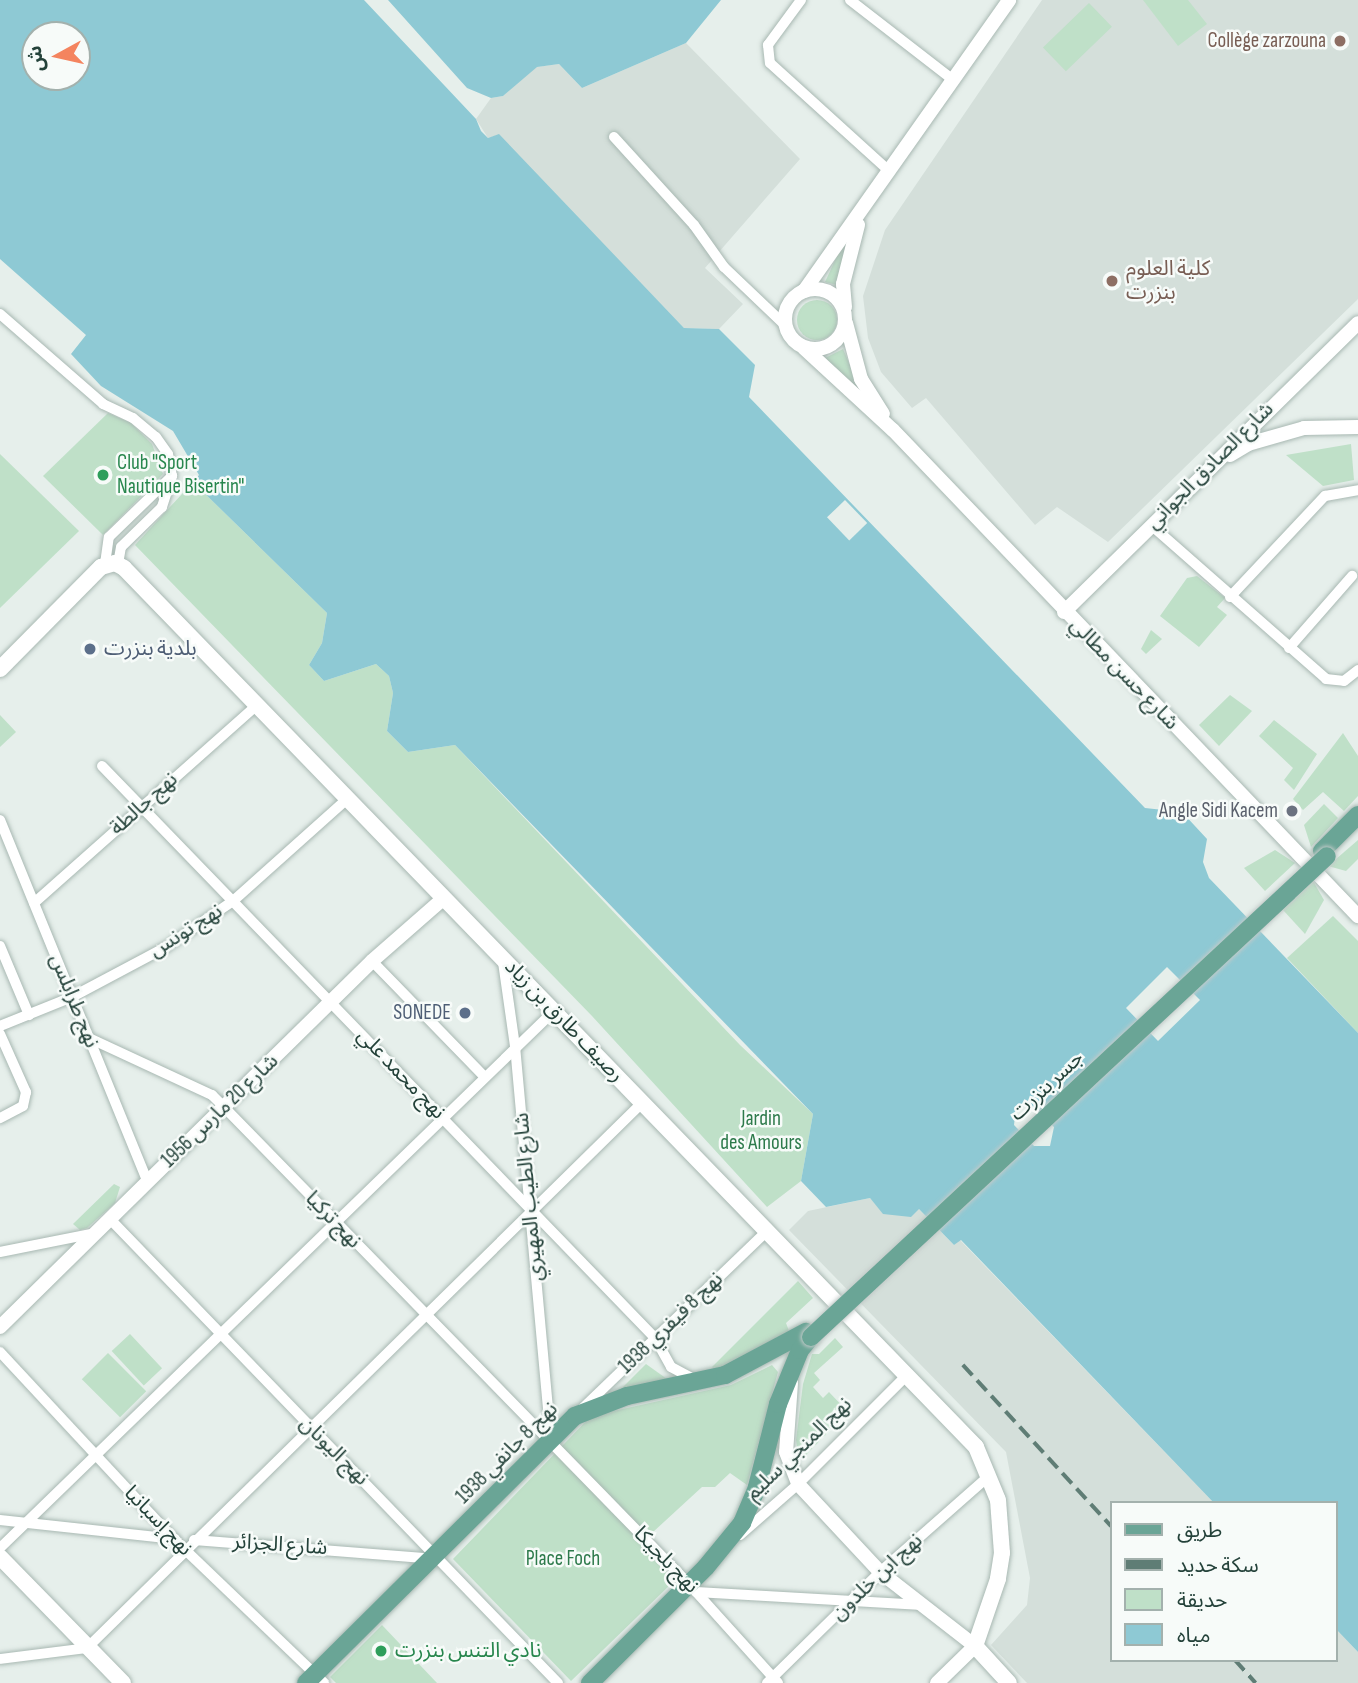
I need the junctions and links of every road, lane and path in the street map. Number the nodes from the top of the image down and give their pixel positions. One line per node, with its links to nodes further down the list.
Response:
1 (801, 0): 6 (street)
2 (850, 0): 4 (street)
3 (1009, 0): 4 (street)
4 (952, 79): 6 (street)
5 (614, 137): 12 (street)
6 (889, 171): 7 (street)
7 (862, 213): 8 (street); 10 (street)
8 (804, 291): 10 (street); 12 (street)
9 (0, 314): 19 (street)
10 (846, 319): 13 (street); 15 (street)
11 (1358, 323): 16 (street, شارع الصادق الجواني)
12 (786, 326): 13 (street)
13 (804, 348): 15 (street)
14 (1358, 427): 16 (street)
15 (893, 430): 22 (street, شارع حسن مطالي)
16 (1214, 465): 18 (street, شارع الصادق الجواني)
17 (1358, 490): 21 (street)
18 (1151, 525): 21 (street); 22 (street, شارع الصادق الجواني)
19 (111, 564): 24 (main road); 26 (main road, رصيف طارق بن زياد)
20 (1352, 576): 23 (street)
21 (1230, 597): 23 (street)
22 (1064, 612): 37 (street, شارع حسن مطالي)
23 (1289, 648): 25 (street)
24 (0, 669)
25 (1358, 670)
26 (256, 706): 28 (main road, رصيف طارق بن زياد); 29 (street, نهج جالطة)
27 (102, 765): 29 (street, نهج محمد علي)
28 (347, 799): 34 (main road, رصيف طارق بن زياد); 35 (street, نهج تونس)
29 (140, 806): 35 (street, نهج محمد علي); 36 (street, نهج جالطة)
30 (1358, 816): 33 (main road)
31 (0, 820): 36 (street, نهج طرابلس)
32 (1358, 827): 33 (main road)
33 (1324, 854): 65 (main road, جسر بنزرت)
34 (444, 898): 39 (main road, رصيف طارق بن زياد); 40 (street, شارع 20 مارس 1956)
35 (233, 901): 41 (street, نهج تونس); 42 (street, نهج محمد علي)
36 (34, 903): 41 (street, نهج طرابلس)
37 (1358, 916)
38 (0, 946): 44 (street)
39 (501, 956): 43 (main road, رصيف طارق بن زياد); 48 (street, شارع الطيب المهيري)
40 (372, 961): 42 (street, شارع 20 مارس 1956); 49 (street)
41 (72, 997): 44 (street, نهج تونس); 47 (street, نهج طرابلس)
42 (331, 1002): 51 (street, شارع 20 مارس 1956); 52 (street, نهج محمد علي)
43 (554, 1011): 48 (street); 50 (main road, رصيف طارق بن زياد)
44 (29, 1015): 45 (street, نهج تونس)
45 (0, 1026)
46 (0, 1034): 53 (street)
47 (89, 1038): 51 (street, نهج تركيا); 54 (street, نهج طرابلس)
48 (515, 1046): 49 (street); 55 (street, شارع الطيب المهيري)
49 (484, 1076): 52 (street)
50 (643, 1102): 55 (street); 58 (main road, رصيف طارق بن زياد)
51 (225, 1107): 54 (street, شارع 20 مارس 1956); 57 (street, نهج تركيا)
52 (443, 1116): 55 (street, نهج محمد علي); 57 (street)
53 (0, 1118)
54 (148, 1182): 56 (street, شارع 20 مارس 1956)
55 (530, 1209): 61 (street); 64 (street, نهج محمد علي); 71 (street, شارع الطيب المهيري)
56 (110, 1219): 59 (street, شارع 20 مارس 1956); 63 (street, نهج اليونان)
57 (335, 1222): 61 (street, نهج تركيا); 63 (street)
58 (768, 1230): 64 (street, نهج 8 فيفري 1938); 67 (main road, رصيف طارق بن زياد)
59 (96, 1233): 60 (street); 62 (street, شارع 20 مارس 1956)
60 (0, 1252)
61 (426, 1314): 70 (street); 71 (street, نهج تركيا)
62 (0, 1327)
63 (221, 1333): 70 (street, نهج اليونان); 72 (street)
64 (654, 1338): 68 (street, نهج محمد علي); 69 (street, نهج 8 فيفري 1938)
65 (801, 1345): 68 (main road, نهج 8 جانفي 1938); 74 (street); 81 (main road, نهج المنجي سليم)
66 (0, 1352): 72 (street, نهج إسبانيا)
67 (907, 1375): 73 (main road, رصيف طارق بن زياد); 74 (street, نهج المنجي سليم)
68 (698, 1381): 69 (main road, نهج 8 جانفي 1938)
69 (575, 1416): 71 (main road, نهج 8 جانفي 1938)
70 (309, 1427): 78 (street); 83 (street, نهج اليونان)
71 (551, 1440): 83 (main road, نهج 8 جانفي 1938); 85 (street, نهج بلجيكا)
72 (95, 1456): 76 (street); 77 (street, نهج إسبانيا)
73 (990, 1475): 84 (street, نهج ابن خلدون); 88 (main road, رصيف طارق بن زياد)
74 (798, 1484): 81 (street, نهج المنجي سليم); 84 (street)
75 (0, 1520): 76 (street, شارع الجزائر)
76 (22, 1522): 77 (street, شارع الجزائر); 79 (street)
77 (174, 1539): 78 (street, شارع الجزائر); 80 (street, نهج إسبانيا)
78 (197, 1540): 80 (street); 83 (street, شارع الجزائر)
79 (0, 1548)
80 (186, 1550): 89 (street); 91 (street, نهج إسبانيا)
81 (719, 1552): 85 (main road, نهج المنجي سليم)
82 (0, 1557): 89 (main road)
83 (437, 1557): 91 (main road, نهج 8 جانفي 1938); 94 (street, نهج اليونان)
84 (880, 1572): 86 (street, نهج ابن خلدون); 87 (street)
85 (693, 1588): 86 (street); 92 (street, نهج بلجيكا); 95 (main road, نهج المنجي سليم)
86 (852, 1600): 87 (street); 92 (street, نهج ابن خلدون)
87 (923, 1605): 88 (street)
88 (975, 1646): 96 (street); 97 (main road)
89 (87, 1648): 90 (street); 93 (main road)
90 (0, 1659)
91 (315, 1680)
92 (773, 1681)
93 (123, 1683)
94 (558, 1683)
95 (590, 1683)
96 (937, 1683)
97 (1009, 1683)

